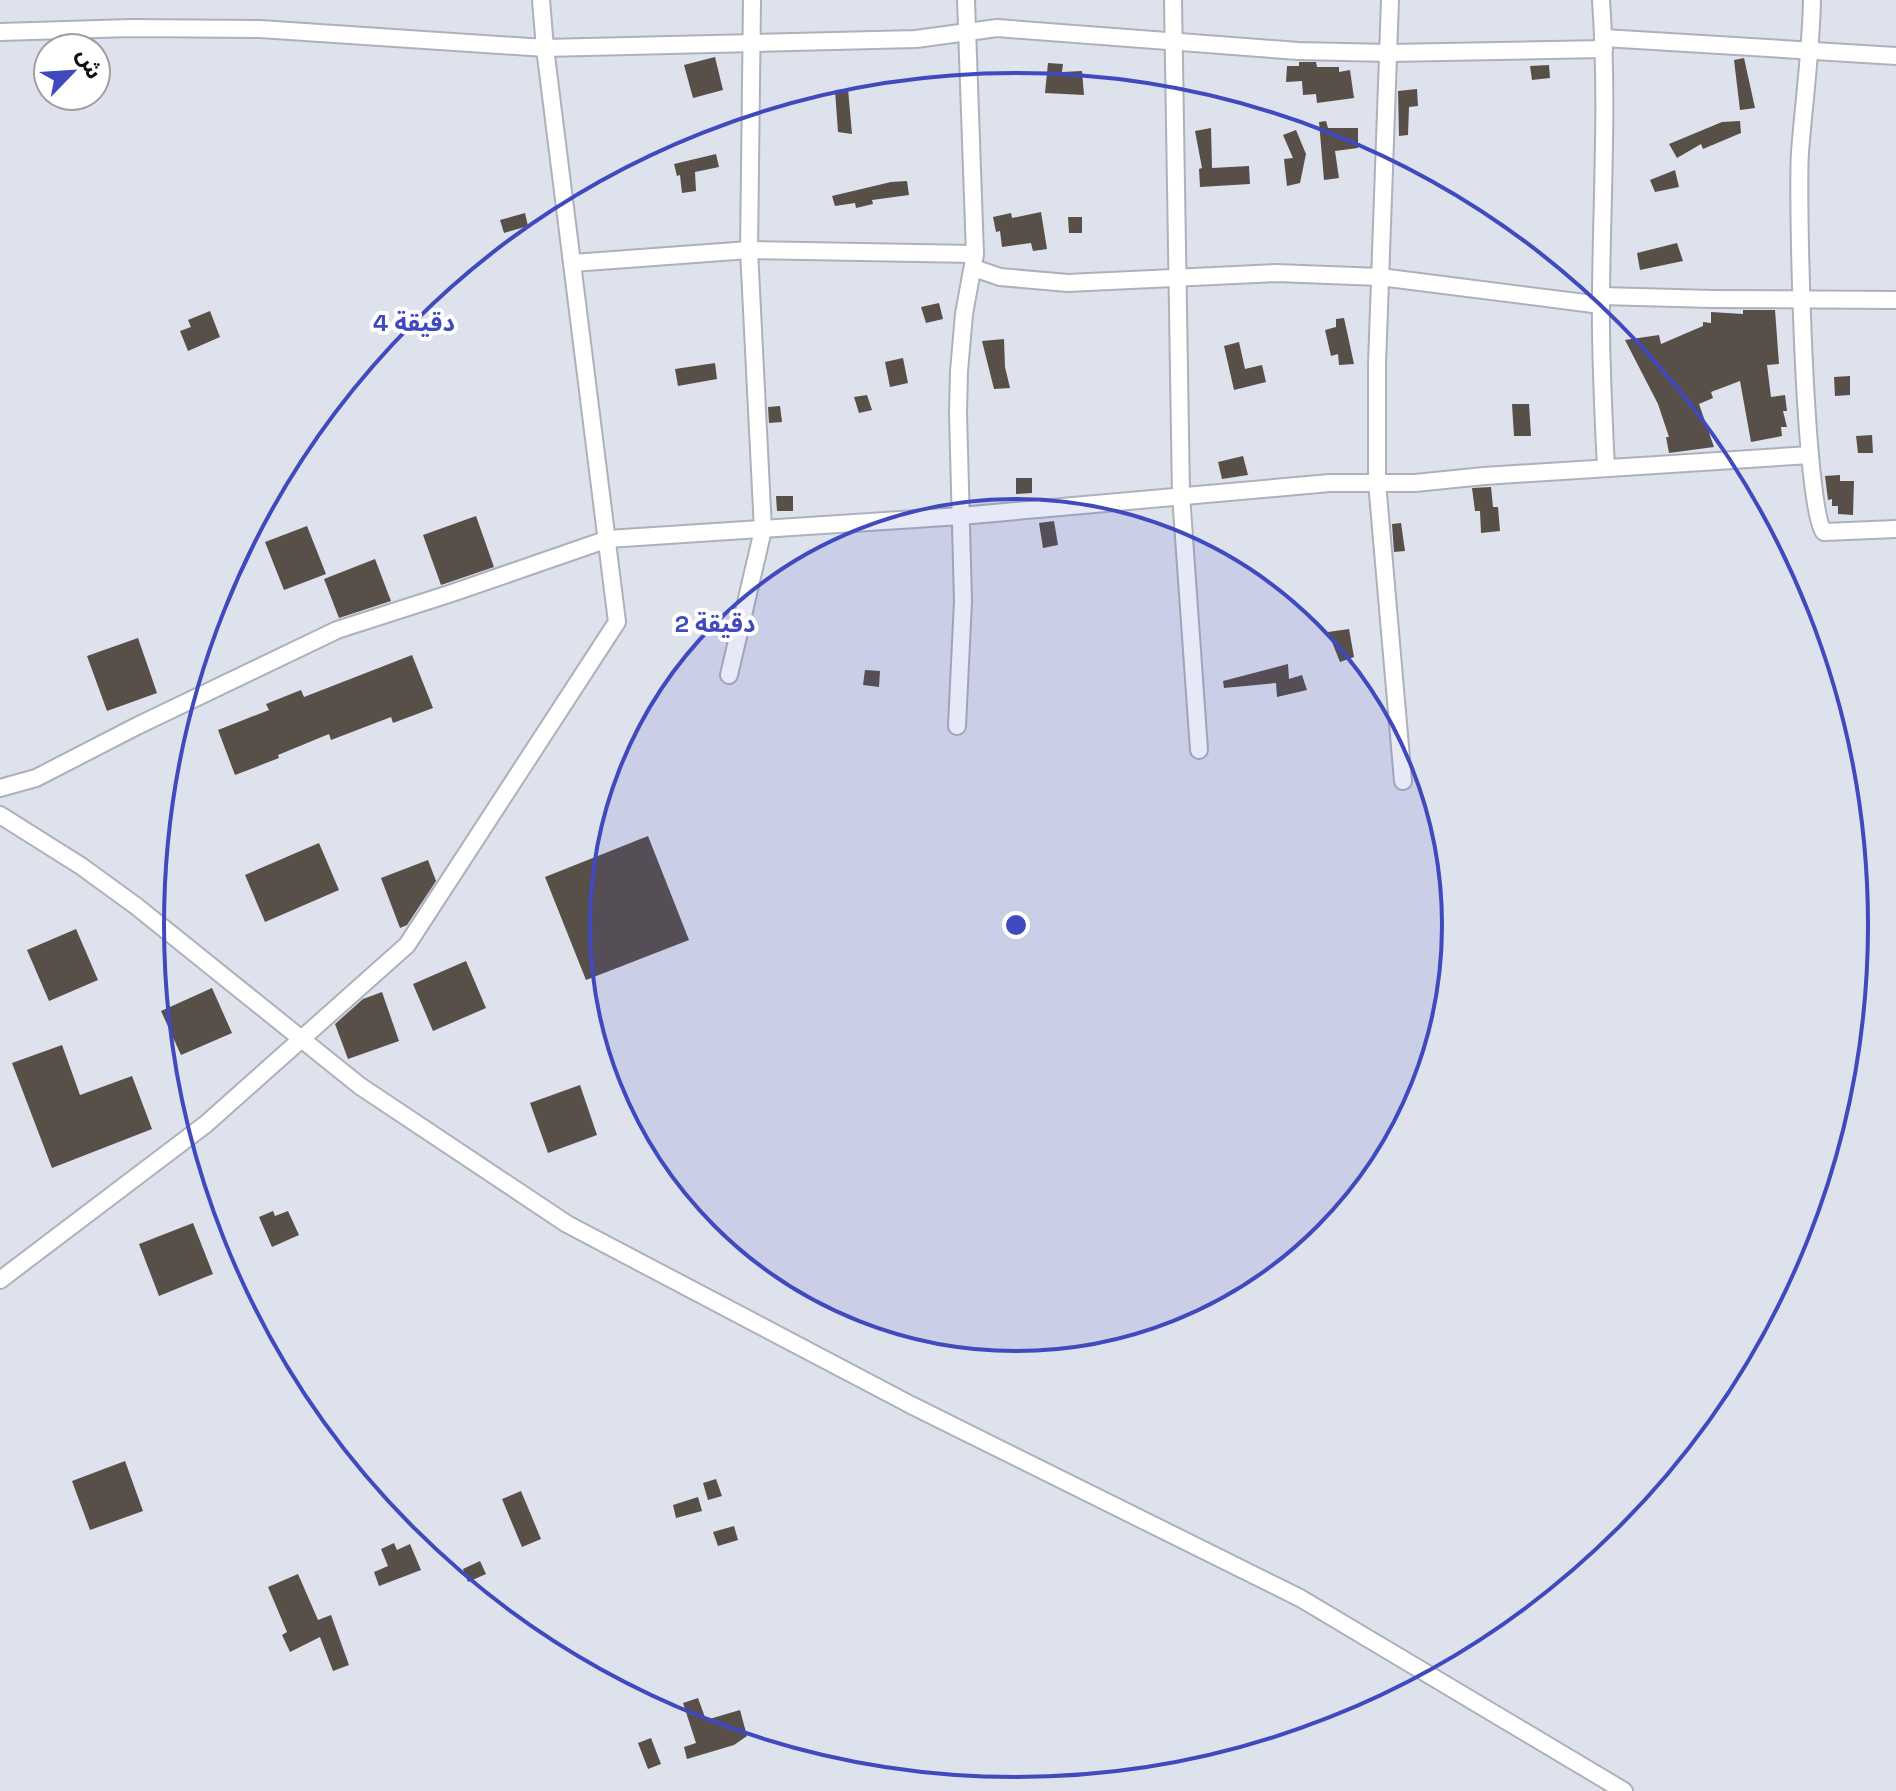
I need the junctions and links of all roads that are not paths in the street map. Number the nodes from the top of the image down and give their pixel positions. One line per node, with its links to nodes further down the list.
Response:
1 (541, 0): 13 (street)
2 (752, 0): 10 (street)
3 (966, 0): 8 (street)
4 (1173, 0): 11 (street)
5 (1390, 0): 15 (street)
6 (1601, 0): 12 (street)
7 (1812, 0): 14 (street)
8 (967, 30): 10 (street); 11 (street); 18 (street)
9 (0, 32): 13 (street)
10 (753, 42): 13 (street); 17 (street)
11 (1175, 43): 15 (street); 21 (street)
12 (1604, 43): 14 (street); 15 (street); 22 (street)
13 (545, 48): 19 (street)
14 (1811, 49): 16 (street); 23 (street)
15 (1390, 53): 20 (street)
16 (1896, 56)
17 (749, 250): 18 (street); 19 (street); 31 (street)
18 (974, 261): 21 (street); 29 (street)
19 (573, 263): 32 (street)
20 (1380, 277): 21 (street); 22 (street); 27 (street)
21 (1177, 278): 28 (street)
22 (1601, 300): 23 (street); 26 (street)
23 (1802, 300): 24 (street); 25 (street)
24 (1896, 300)
25 (1810, 455): 26 (street); 30 (street)
26 (1606, 468): 27 (street)
27 (1377, 482): 28 (street); 36 (street)
28 (1181, 495): 29 (street); 35 (street)
29 (961, 516): 31 (street); 34 (street)
30 (1896, 529)
31 (763, 530): 32 (street); 33 (street)
32 (608, 539): 37 (street); 39 (street)
33 (729, 675)
34 (957, 726)
35 (1199, 750)
36 (1403, 781)
37 (0, 788)
38 (0, 815): 39 (street)
39 (302, 1037): 40 (street); 41 (street)
40 (0, 1280)
41 (1624, 1791)

